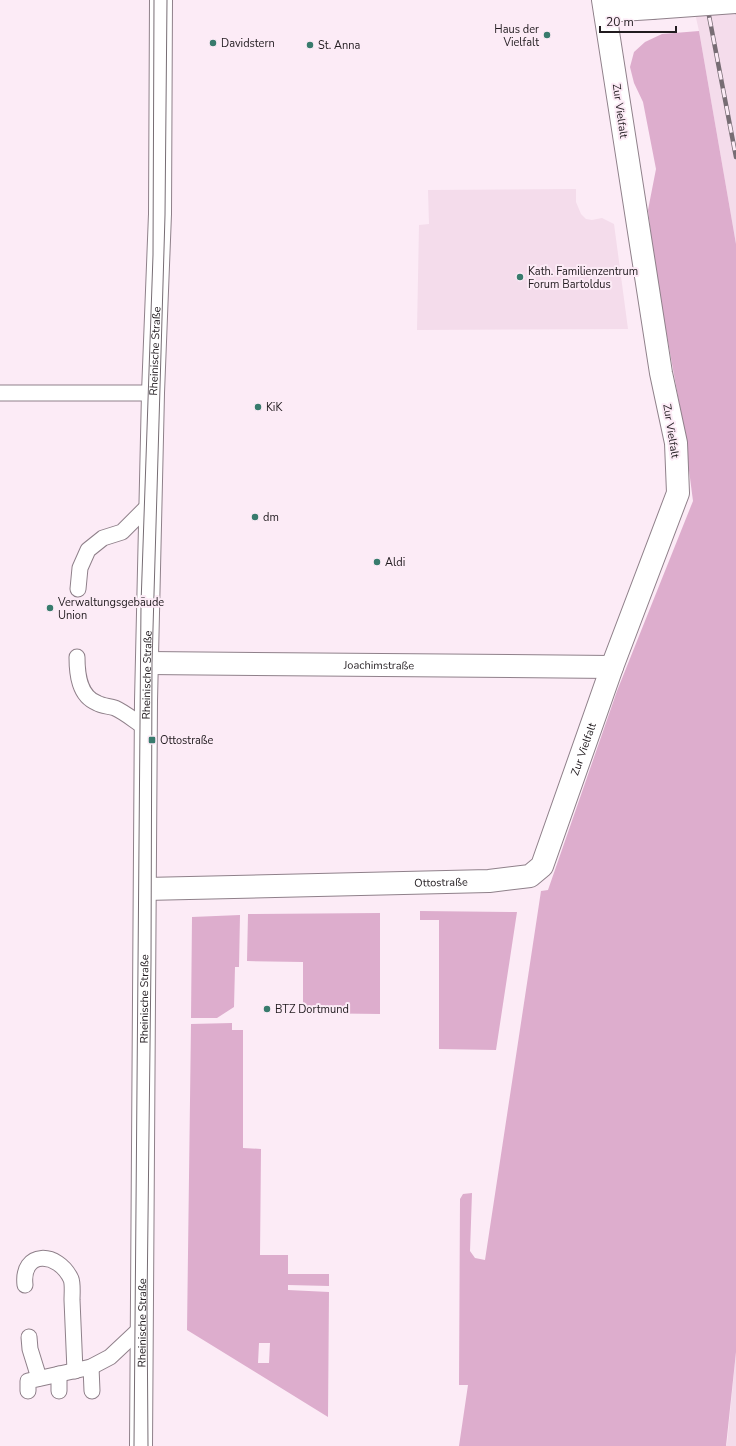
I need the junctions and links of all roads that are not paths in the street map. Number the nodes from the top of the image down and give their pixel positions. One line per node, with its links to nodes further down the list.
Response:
1 (161, 0): 5 (street, Rheinische Straße)
2 (736, 2): 3 (street, bridge)
3 (604, 6): 10 (street, Zur Vielfalt)
4 (0, 393): 5 (lane)
5 (153, 393): 6 (street, Rheinische Straße)
6 (150, 504): 7 (lane); 9 (street, Rheinische Straße)
7 (78, 589)
8 (77, 657): 11 (lane)
9 (147, 663): 10 (street, Joachimstraße); 11 (street, Rheinische Straße)
10 (612, 667): 12 (street, Zur Vielfalt)
11 (146, 728): 13 (street, Rheinische Straße)
12 (542, 866): 13 (street, Ottostraße)
13 (145, 889): 15 (street, Rheinische Straße)
14 (24, 1285): 18 (lane)
15 (142, 1327): 17 (lane); 24 (street, Rheinische Straße)
16 (30, 1337): 20 (lane)
17 (91, 1367): 18 (lane); 23 (lane)
18 (75, 1371): 19 (lane)
19 (59, 1374): 20 (lane); 22 (lane)
20 (39, 1378): 21 (lane)
21 (28, 1391)
22 (59, 1391)
23 (92, 1391)
24 (141, 1446)

